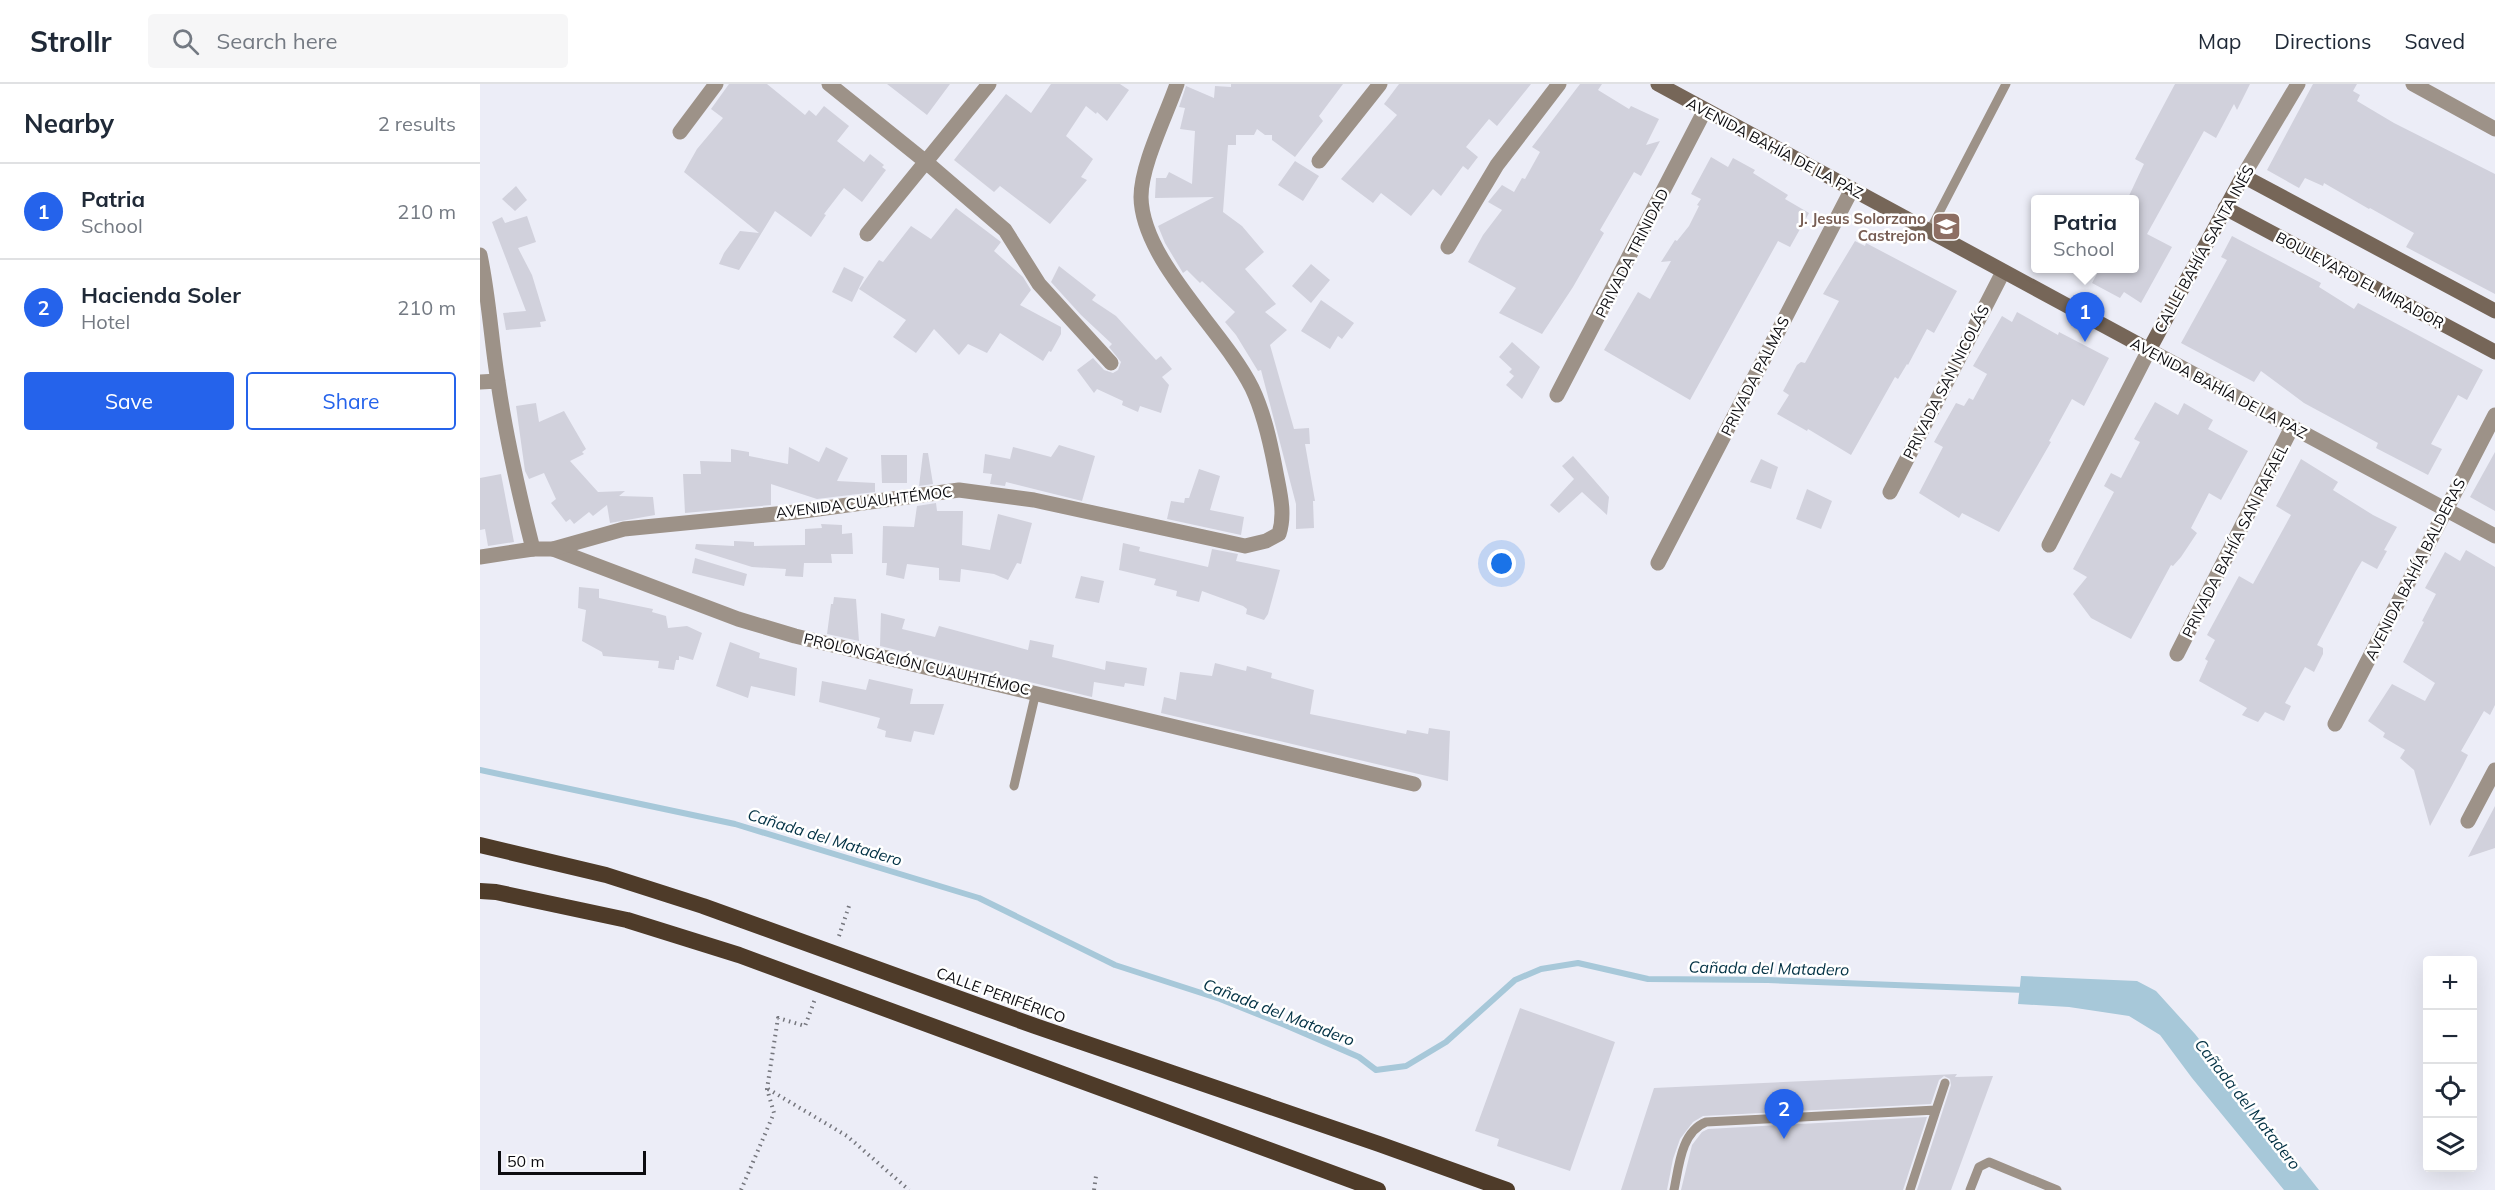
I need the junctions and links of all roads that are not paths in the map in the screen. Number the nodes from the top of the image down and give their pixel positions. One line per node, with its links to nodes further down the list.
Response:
1 (716, 84): 13 (street)
2 (829, 84): 15 (street)
3 (989, 84): 15 (street)
4 (1177, 84): 38 (street, AVENIDA CUAUHTÉMOC)
5 (1380, 84): 14 (street)
6 (1559, 84): 21 (street)
7 (1658, 84): 11 (main road, AVENIDA BAHÍA DE LA PAZ)
8 (2006, 84): 19 (lane)
9 (2298, 84): 16 (street, CALLE BAHÍA SANTA INÉS)
10 (2413, 84): 12 (street)
11 (1705, 110): 17 (main road, AVENIDA BAHÍA DE LA PAZ); 30 (street, PRIVADA TRINIDAD)
12 (2495, 129)
13 (680, 132)
14 (1319, 161)
15 (926, 162): 20 (street); 27 (street)
16 (2243, 176): 18 (main road, CALLE BAHÍA SANTA INÉS); 24 (main road)
17 (1852, 189): 19 (main road, AVENIDA BAHÍA DE LA PAZ); 40 (street, PRIVADA PALMAS)
18 (2225, 208): 25 (main road, CALLE BAHÍA SANTA INÉS); 26 (main road, BOULEVARD EL MIRADOR)
19 (1929, 232): 23 (main road, AVENIDA BAHÍA DE LA PAZ)
20 (867, 234)
21 (1448, 247)
22 (480, 255): 28 (street)
23 (2003, 272): 25 (main road, AVENIDA BAHÍA DE LA PAZ); 33 (street, PRIVADA SAN NICOLÁS)
24 (2495, 311)
25 (2149, 350): 32 (street, AVENIDA BAHÍA DE LA PAZ); 36 (street, CALLE BAHÍA SANTA INÉS)
26 (2495, 352)
27 (1111, 363)
28 (498, 381): 29 (street); 37 (street)
29 (480, 382)
30 (1557, 395)
31 (2495, 415): 34 (street, AVENIDA BAHÍA BALDERAS)
32 (2292, 427): 34 (street, AVENIDA BAHÍA DE LA PAZ); 41 (street, PRIVADA BAHÍA SAN RAFAEL)
33 (1890, 492)
34 (2446, 510): 35 (street, AVENIDA BAHÍA DE LA PAZ); 43 (street, AVENIDA BAHÍA BALDERAS)
35 (2495, 536)
36 (2049, 545)
37 (533, 549): 38 (street, AVENIDA CUAUHTÉMOC); 39 (street, AVENIDA CUAUHTÉMOC)
38 (553, 549): 42 (street, PROLONGACIÓN CUAUHTÉMOC)
39 (480, 557)
40 (1658, 564)
41 (2177, 654)
42 (1036, 692): 45 (street, PROLONGACIÓN CUAUHTÉMOC); 46 (lane)
43 (2335, 724)
44 (2495, 770): 47 (street)
45 (1413, 784)
46 (1014, 786)
47 (2468, 821)
48 (480, 845): 53 (highway, CALLE PERIFÉRICO)
49 (480, 891): 52 (highway)
50 (1945, 1083): 51 (lane)
51 (1936, 1110): 54 (lane); 55 (lane)
52 (1378, 1190)
53 (1507, 1190)
54 (1674, 1190)
55 (1910, 1190)
56 (1970, 1190): 57 (lane)
57 (2057, 1190)

